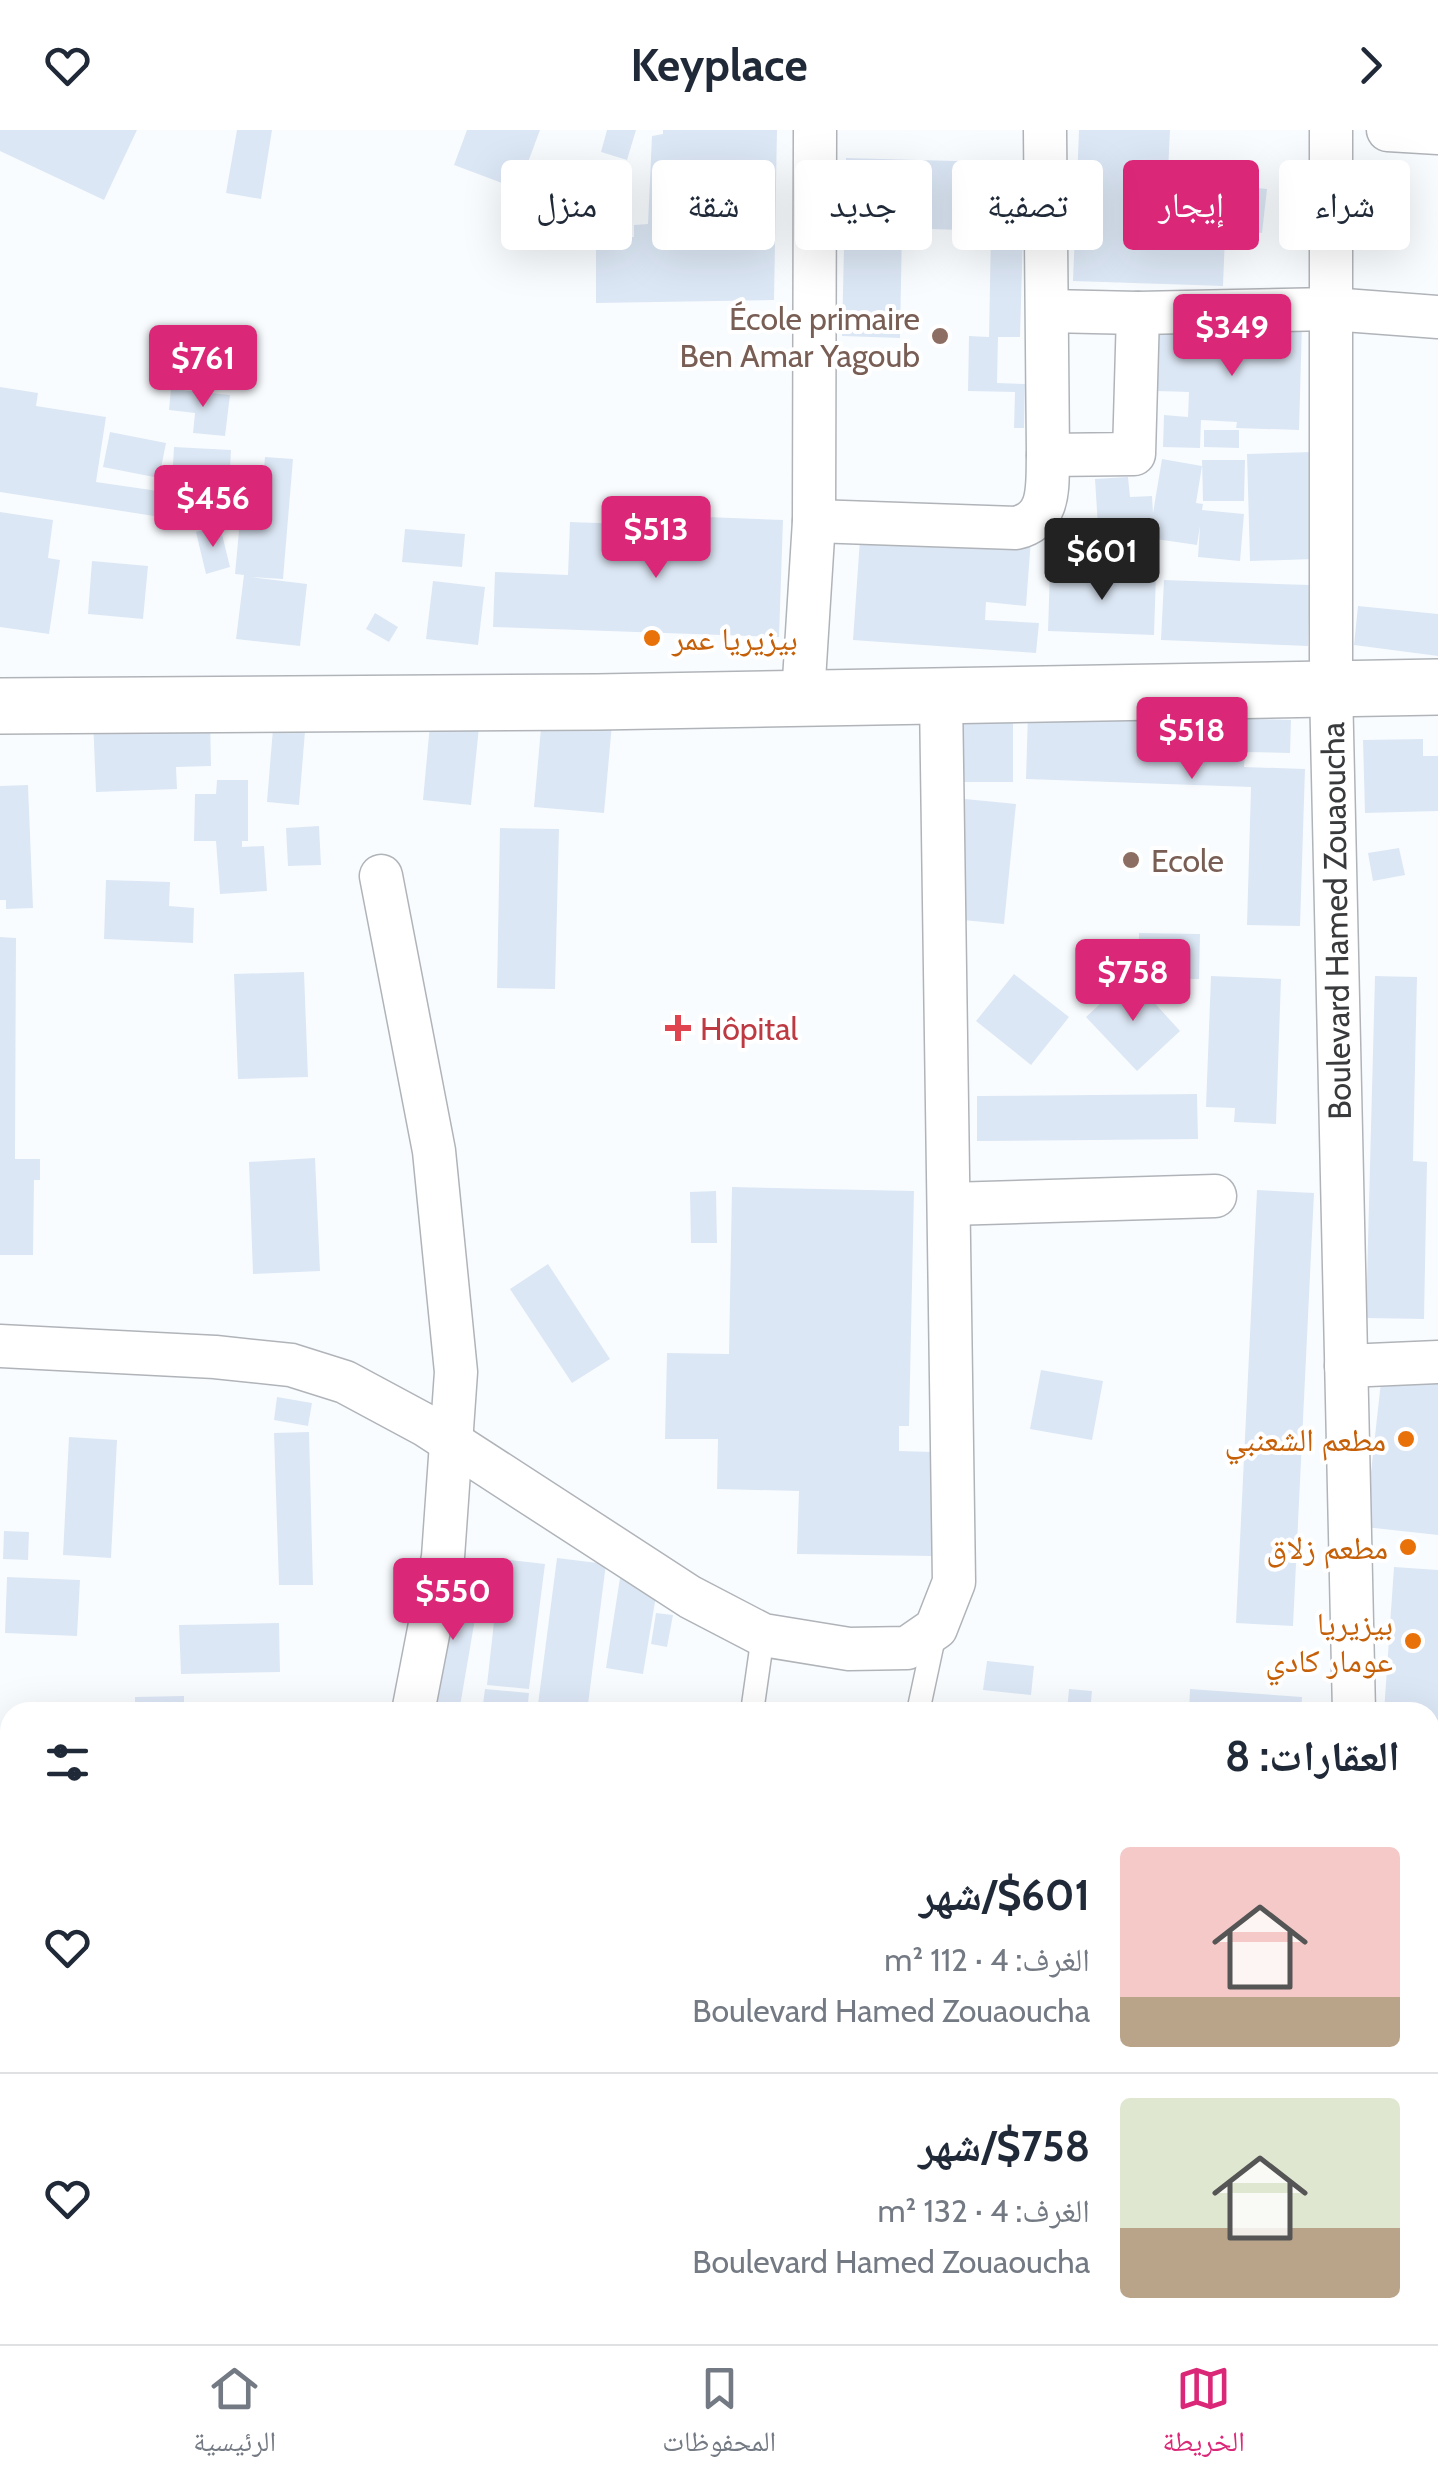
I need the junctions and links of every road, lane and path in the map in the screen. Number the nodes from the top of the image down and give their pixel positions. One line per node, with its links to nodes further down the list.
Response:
1 (814, 130): 9 (street)
2 (1045, 130): 5 (street)
3 (1331, 130): 4 (street, Boulevard Hamed Zouaoucha)
4 (1331, 309): 6 (street); 7 (street); 10 (street, Boulevard Hamed Zouaoucha)
5 (1048, 310): 6 (street); 8 (street)
6 (1138, 313): 8 (street)
7 (1438, 316)
8 (1048, 455): 9 (street)
9 (814, 522): 12 (street)
10 (1331, 687): 11 (main road); 13 (main road); 20 (street, Boulevard Hamed Zouaoucha)
11 (1438, 687)
12 (803, 696): 13 (main road); 14 (main road)
13 (941, 697): 17 (street)
14 (0, 706)
15 (381, 876): 21 (street)
16 (1214, 1196): 17 (street)
17 (949, 1204): 22 (street)
18 (0, 1346): 21 (street)
19 (1438, 1362): 20 (street)
20 (1346, 1366): 27 (street, Boulevard Hamed Zouaoucha)
21 (452, 1442): 23 (street); 24 (street)
22 (936, 1628): 23 (street); 26 (lane)
23 (763, 1635): 25 (lane)
24 (415, 1702)
25 (753, 1702)
26 (920, 1702)
27 (1354, 1702)

